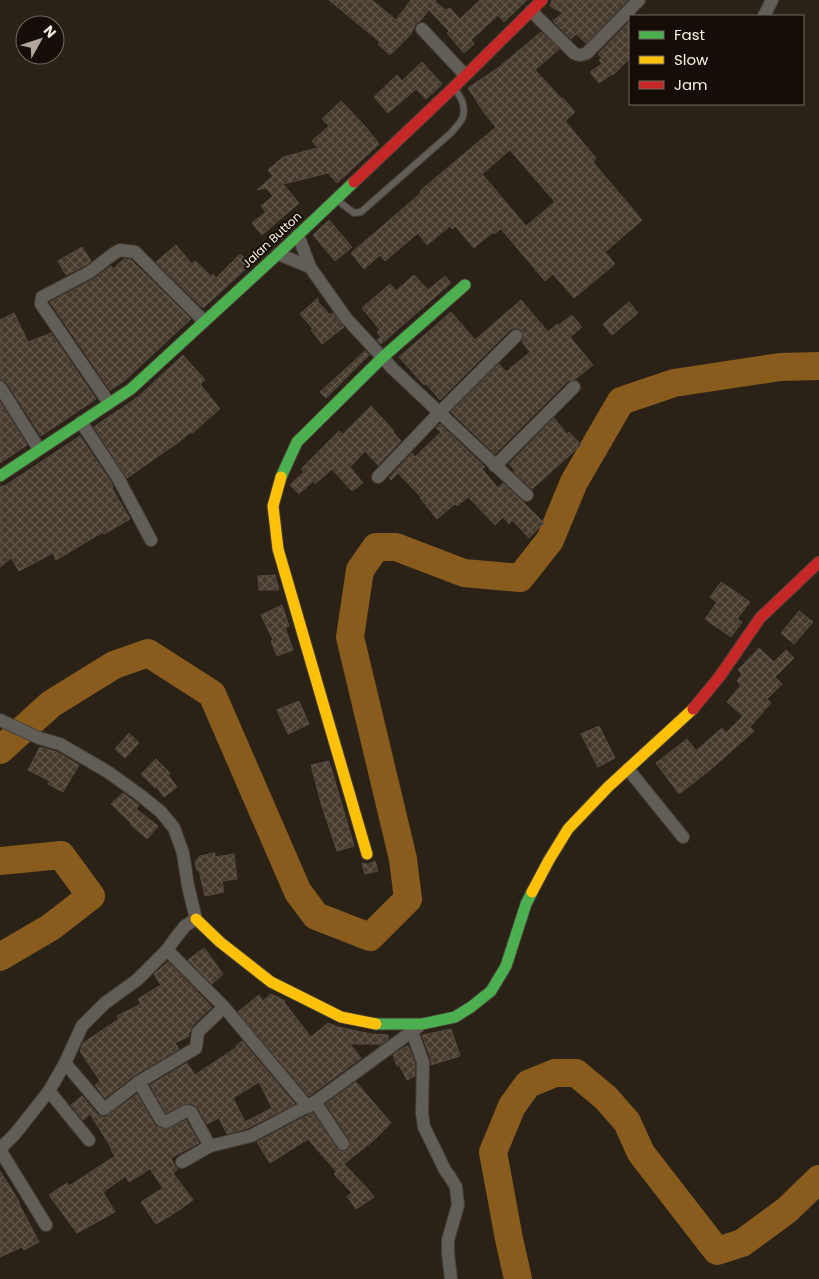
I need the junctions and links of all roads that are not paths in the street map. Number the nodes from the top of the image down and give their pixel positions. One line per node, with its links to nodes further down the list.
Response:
1 (542, 0): 4 (street, Jalan Button)
2 (639, 0): 4 (street)
3 (772, 0): 5 (street)
4 (531, 11): 7 (street, Jalan Button)
5 (764, 15)
6 (422, 29): 7 (street)
7 (465, 75): 8 (street, Jalan Button)
8 (453, 88): 9 (street, Jalan Button); 9 (lane)
9 (336, 199): 10 (street, Jalan Button)
10 (298, 235): 11 (street, Jalan Button); 12 (street)
11 (278, 254): 12 (street); 14 (street, Jalan Button)
12 (310, 267): 16 (street)
13 (464, 285): 16 (street)
14 (204, 321): 19 (street, Jalan Button); 19 (street)
15 (516, 336): 20 (street)
16 (383, 357): 20 (street); 32 (street)
17 (0, 387): 22 (street)
18 (574, 387): 23 (street)
19 (108, 403): 21 (street, Jalan Button)
20 (440, 413): 23 (street); 25 (street)
21 (81, 422): 22 (street, Jalan Button); 27 (street)
22 (39, 449): 24 (street, Jalan Button)
23 (495, 466): 26 (street)
24 (0, 476)
25 (378, 477)
26 (527, 496)
27 (151, 540)
28 (819, 562): 30 (street)
29 (0, 720): 33 (street)
30 (628, 770): 31 (street); 36 (street)
31 (683, 837)
32 (367, 854)
33 (196, 918): 34 (street); 36 (street)
34 (166, 950): 35 (street); 37 (street)
35 (224, 1006): 38 (street); 40 (street)
36 (417, 1028): 40 (street); 47 (street)
37 (65, 1063): 38 (street); 39 (street)
38 (140, 1082): 43 (street)
39 (48, 1091): 41 (street); 44 (street)
40 (311, 1104): 42 (street); 43 (street)
41 (90, 1140)
42 (343, 1144)
43 (210, 1146): 45 (street)
44 (0, 1150): 46 (street)
45 (182, 1162)
46 (46, 1225)
47 (451, 1279)

